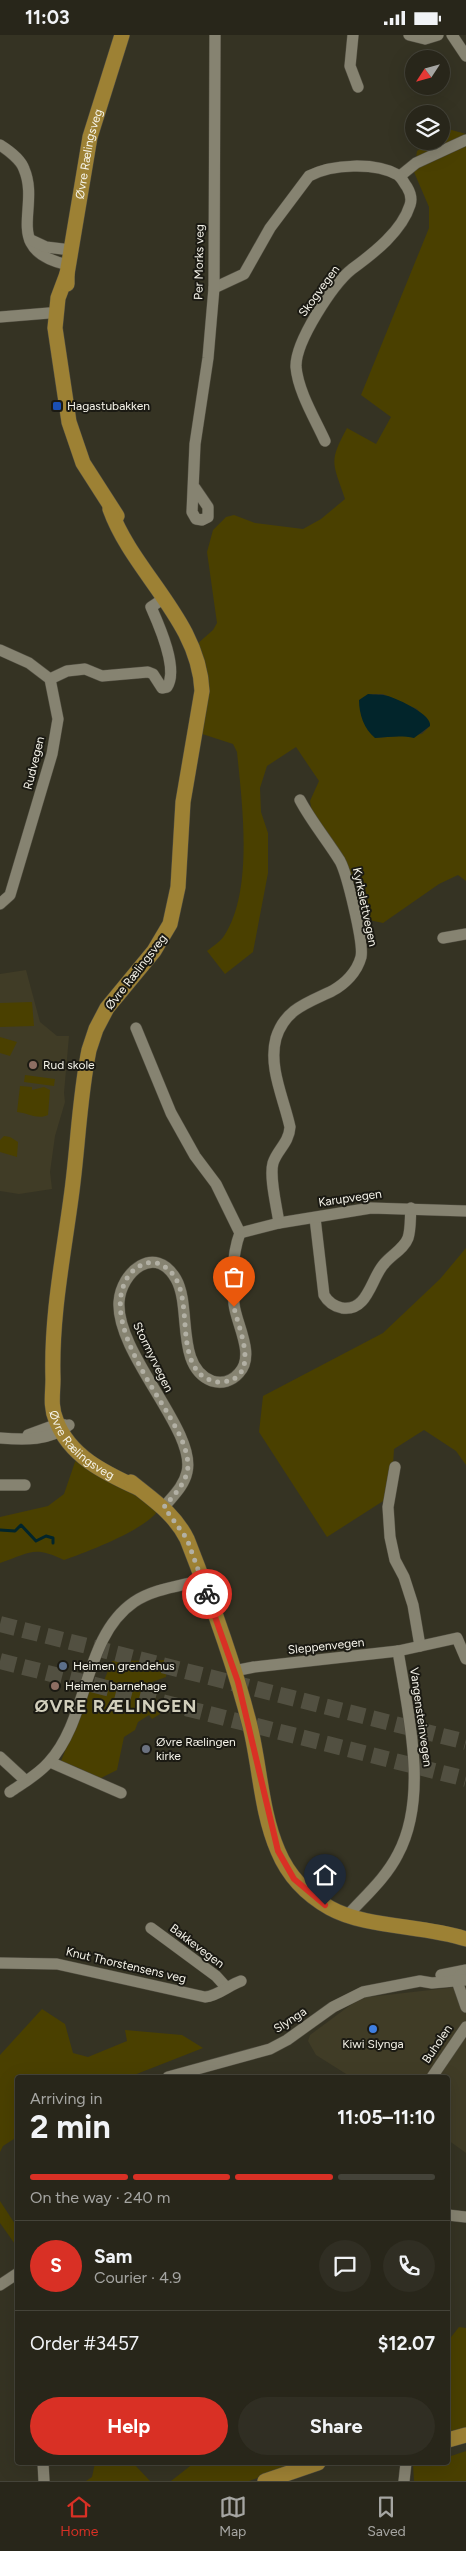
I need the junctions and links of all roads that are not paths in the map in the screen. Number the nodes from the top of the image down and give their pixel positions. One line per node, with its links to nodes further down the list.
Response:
1 (122, 35): 13 (main road, Øvre Rælingsveg)
2 (215, 35): 15 (street, Per Morks veg)
3 (353, 35): 8 (street)
4 (409, 35): 5 (street)
5 (438, 35)
6 (452, 35): 7 (street)
7 (466, 56)
8 (358, 87)
9 (466, 141): 11 (street)
10 (0, 145): 12 (street)
11 (400, 176): 15 (street); 18 (street, Skogvegen)
12 (31, 240): 13 (street); 14 (street)
13 (71, 250): 14 (main road, Øvre Rælingsveg)
14 (68, 269): 20 (main road, Øvre Rælingsveg)
15 (214, 288): 19 (street, Per Morks veg)
16 (49, 313): 17 (street)
17 (0, 317)
18 (325, 441)
19 (195, 488)
20 (163, 599): 22 (street); 33 (main road, Øvre Rælingsveg)
21 (0, 650): 22 (street)
22 (50, 679): 24 (street, Rudvegen)
23 (300, 800): 31 (street, Kyrkslettvegen)
24 (0, 904)
25 (466, 934): 26 (street)
26 (443, 938)
27 (136, 1028): 32 (street)
28 (411, 1208): 29 (street, Karupvegen); 30 (street, Karupvegen); 30 (street)
29 (466, 1211)
30 (315, 1217): 31 (street, Karupvegen)
31 (279, 1223): 32 (street, Karupvegen)
32 (240, 1233): 38 (street, Stormyrvegen)
33 (63, 1427): 34 (street); 38 (main road, Øvre Rælingsveg)
34 (0, 1438)
35 (395, 1467): 40 (street)
36 (0, 1485): 37 (street)
37 (25, 1485)
38 (164, 1507): 39 (main road, Øvre Rælingsveg)
39 (202, 1580): 43 (main road, Øvre Rælingsveg); 45 (street)
40 (420, 1646): 41 (street, Sleppenvegen); 42 (street, Sleppenvegen)
41 (398, 1651): 43 (street, Sleppenvegen); 49 (street, Vangensteinvegen)
42 (466, 1659)
43 (234, 1671): 49 (main road, Øvre Rælingsveg)
44 (0, 1757): 46 (street)
45 (50, 1762): 46 (street); 48 (street)
46 (26, 1781): 47 (street)
47 (10, 1792)
48 (121, 1793)
49 (347, 1916): 51 (main road, Øvre Rælingsveg)
50 (151, 1928): 55 (street, Bakkevegen)
51 (466, 1939)
52 (0, 1963): 55 (street, Knut Thorstensens veg)
53 (463, 1976): 56 (street); 58 (street, Slynga)
54 (241, 1981): 55 (street, Knut Thorstensens veg)
55 (226, 1987)
56 (466, 2007)
57 (466, 2027): 59 (street, Buholen)
58 (176, 2075)
59 (433, 2075)
60 (450, 2215): 61 (street)
61 (466, 2217)
62 (15, 2275): 63 (street)
63 (0, 2285)
64 (466, 2435): 65 (main road)
65 (450, 2439)
66 (43, 2465): 69 (street)
67 (312, 2465): 70 (main road)
68 (406, 2465): 71 (street)
69 (44, 2481)
70 (265, 2481)
71 (404, 2481)

